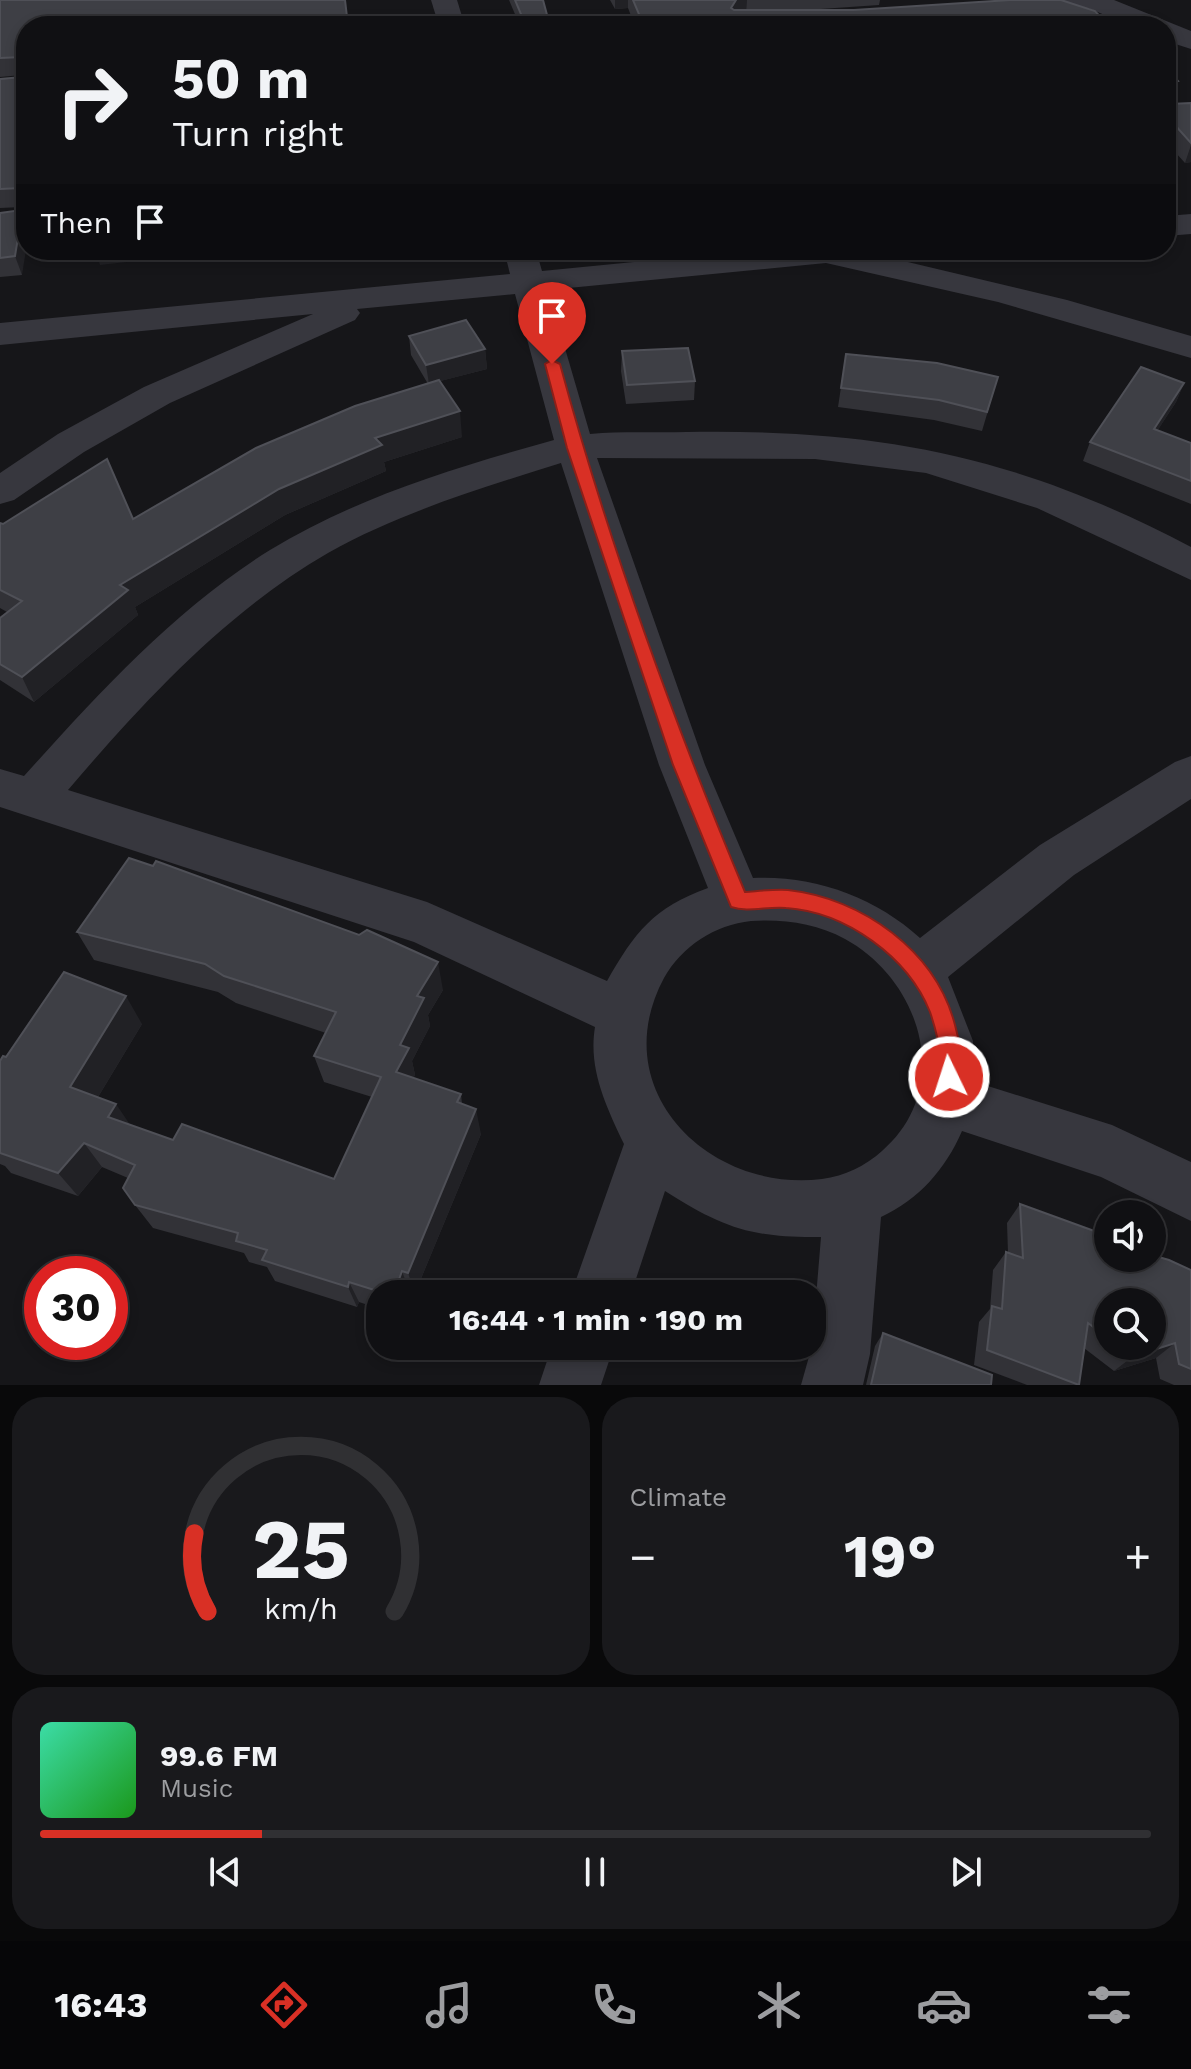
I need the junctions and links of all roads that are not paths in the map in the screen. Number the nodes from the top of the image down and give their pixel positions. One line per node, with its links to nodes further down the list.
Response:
1 (1091, 0): 2 (street); 3 (street)
2 (981, 8)
3 (1130, 16)
4 (649, 260): 6 (street)
5 (856, 260): 9 (street)
6 (525, 265): 7 (street); 10 (street)
7 (386, 295): 8 (street); 11 (street)
8 (0, 334)
9 (1191, 347)
10 (575, 448): 12 (street); 14 (street); 15 (street)
11 (0, 491)
12 (1191, 565)
13 (1191, 775): 16 (street)
14 (16, 794): 17 (street)
15 (738, 901): 16 (street); 17 (street)
16 (918, 970): 18 (street)
17 (619, 1012): 19 (street)
18 (948, 1100): 20 (street); 21 (street)
19 (653, 1142): 21 (street); 22 (street)
20 (1191, 1192)
21 (853, 1203): 25 (street)
22 (606, 1280)
23 (578, 1360): 24 (street)
24 (570, 1385)
25 (832, 1385)

